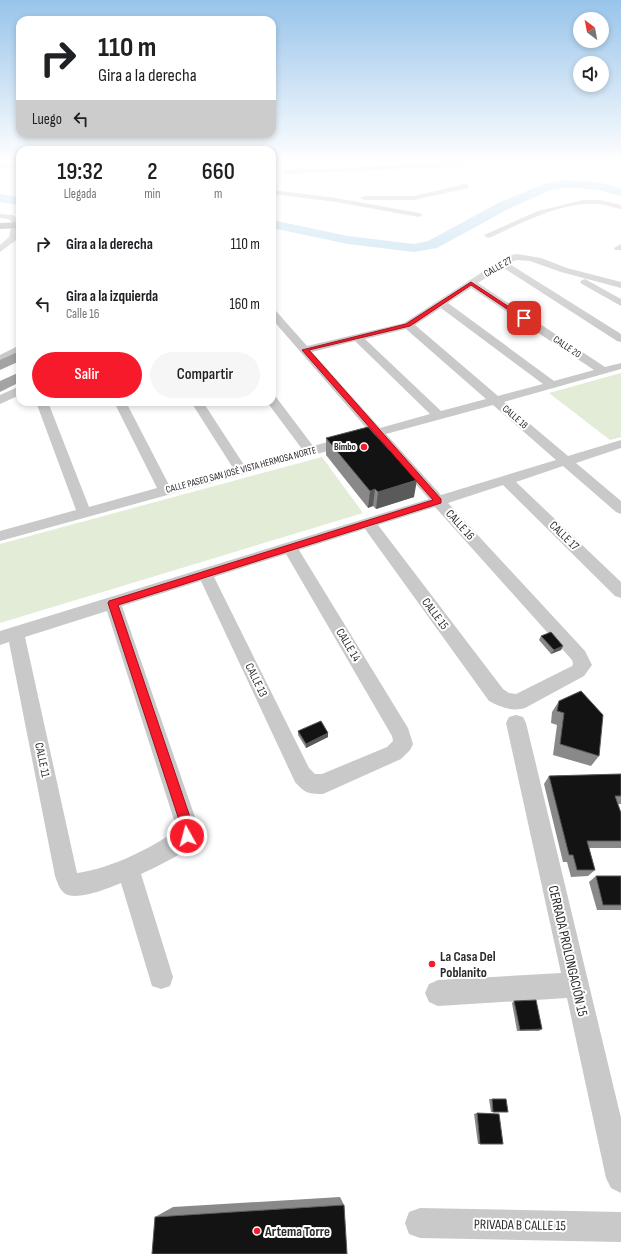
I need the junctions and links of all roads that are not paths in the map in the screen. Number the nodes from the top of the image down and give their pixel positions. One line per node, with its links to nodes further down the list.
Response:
1 (524, 221): 5 (street)
2 (0, 226): 3 (main road)
3 (16, 230)
4 (16, 231): 6 (street)
5 (488, 235)
6 (2, 246)
7 (502, 263): 8 (street, CALLE 27); 9 (street, CALLE 27); 16 (street)
8 (564, 270): 10 (street); 12 (street)
9 (471, 283): 11 (street, CALLE 27); 23 (street, CALLE 20)
10 (621, 285)
11 (442, 303): 13 (street, CALLE 27); 25 (street)
12 (621, 303)
13 (408, 325): 15 (street, CALLE 27); 29 (street, CALLE 18)
14 (278, 327): 18 (street, CALLE 16)
15 (357, 337): 18 (street, CALLE 27); 34 (street)
16 (621, 339)
17 (16, 350): 20 (street)
18 (305, 350): 35 (street, CALLE 16)
19 (16, 357): 21 (main road)
20 (0, 358)
21 (0, 366)
22 (621, 366): 23 (street, CALLE PASEO SAN JOSÉ VISTA HERMOSA NORTE)
23 (603, 371): 25 (street, CALLE PASEO SAN JOSÉ VISTA HERMOSA NORTE)
24 (16, 378): 26 (main road)
25 (552, 385): 29 (street, CALLE PASEO SAN JOSÉ VISTA HERMOSA NORTE)
26 (0, 387)
27 (16, 392): 28 (street)
28 (0, 400)
29 (496, 400): 34 (street, CALLE PASEO SAN JOSÉ VISTA HERMOSA NORTE); 38 (street, CALLE 18)
30 (276, 405): 37 (street)
31 (44, 406): 44 (street)
32 (122, 406): 41 (street)
33 (200, 406): 39 (street)
34 (439, 416): 35 (street, CALLE PASEO SAN JOSÉ VISTA HERMOSA NORTE)
35 (377, 433): 37 (street, CALLE PASEO SAN JOSÉ VISTA HERMOSA NORTE); 42 (street, CALLE 16)
36 (621, 444): 38 (street)
37 (310, 451): 39 (street, CALLE PASEO SAN JOSÉ VISTA HERMOSA NORTE)
38 (566, 461): 40 (street); 43 (street, CALLE 18)
39 (241, 470): 41 (street, CALLE PASEO SAN JOSÉ VISTA HERMOSA NORTE)
40 (506, 480): 42 (street); 49 (street, CALLE 17)
41 (165, 491): 44 (street, CALLE PASEO SAN JOSÉ VISTA HERMOSA NORTE)
42 (438, 501): 45 (street); 52 (street, CALLE 16)
43 (621, 509)
44 (84, 513): 46 (street, CALLE PASEO SAN JOSÉ VISTA HERMOSA NORTE)
45 (368, 523): 47 (street); 52 (street, CALLE 15)
46 (0, 536)
47 (290, 548): 48 (street); 54 (street, CALLE 14)
48 (205, 574): 50 (street); 54 (street, CALLE 13)
49 (621, 592)
50 (113, 603): 51 (street); 55 (street)
51 (8, 636): 55 (street, CALLE 11)
52 (506, 702)
53 (516, 723): 57 (street, CERRADA PROLONGACIÓN 15)
54 (310, 784)
55 (128, 868): 56 (street)
56 (161, 977)
57 (575, 985): 58 (street); 59 (street, CERRADA PROLONGACIÓN 15)
58 (438, 993)
59 (621, 1178)
60 (420, 1223): 61 (street, PRIVADA B CALLE 15)
61 (621, 1227)

